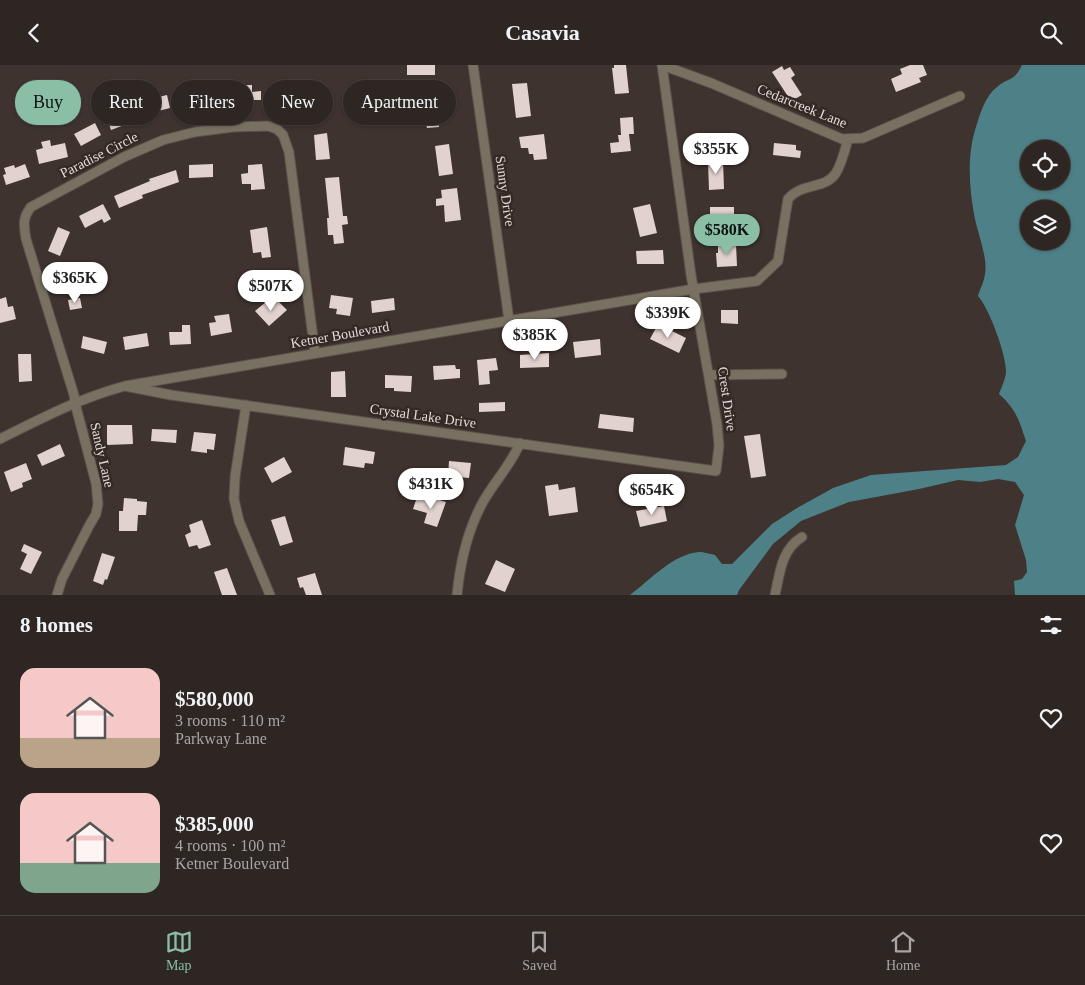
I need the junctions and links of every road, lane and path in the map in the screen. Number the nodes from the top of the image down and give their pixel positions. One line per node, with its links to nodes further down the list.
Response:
1 (473, 65): 6 (street, Sunny Drive)
2 (662, 65): 4 (street, Cedarcreek Lane); 5 (street, Crest Drive)
3 (960, 97): 4 (street, Cedarcreek Lane)
4 (848, 139): 5 (street, Ketner Boulevard)
5 (694, 289): 6 (street, Ketner Boulevard); 9 (street, Crest Drive)
6 (509, 320): 7 (street, Ketner Boulevard)
7 (315, 353): 10 (street, Ketner Boulevard); 11 (street, Paradise Circle)
8 (782, 374): 9 (street)
9 (709, 375): 15 (street, Crest Drive)
10 (125, 386): 11 (street, Ketner Boulevard); 12 (street, Crystal Lake Drive)
11 (76, 401): 13 (street, Ketner Boulevard); 17 (street, Sandy Lane)
12 (246, 405): 14 (street, Crystal Lake Drive); 18 (street)
13 (0, 439)
14 (520, 443): 15 (street, Crystal Lake Drive); 19 (street)
15 (716, 471)
16 (802, 537): 20 (street)
17 (57, 595)
18 (270, 595)
19 (457, 595)
20 (775, 595)

